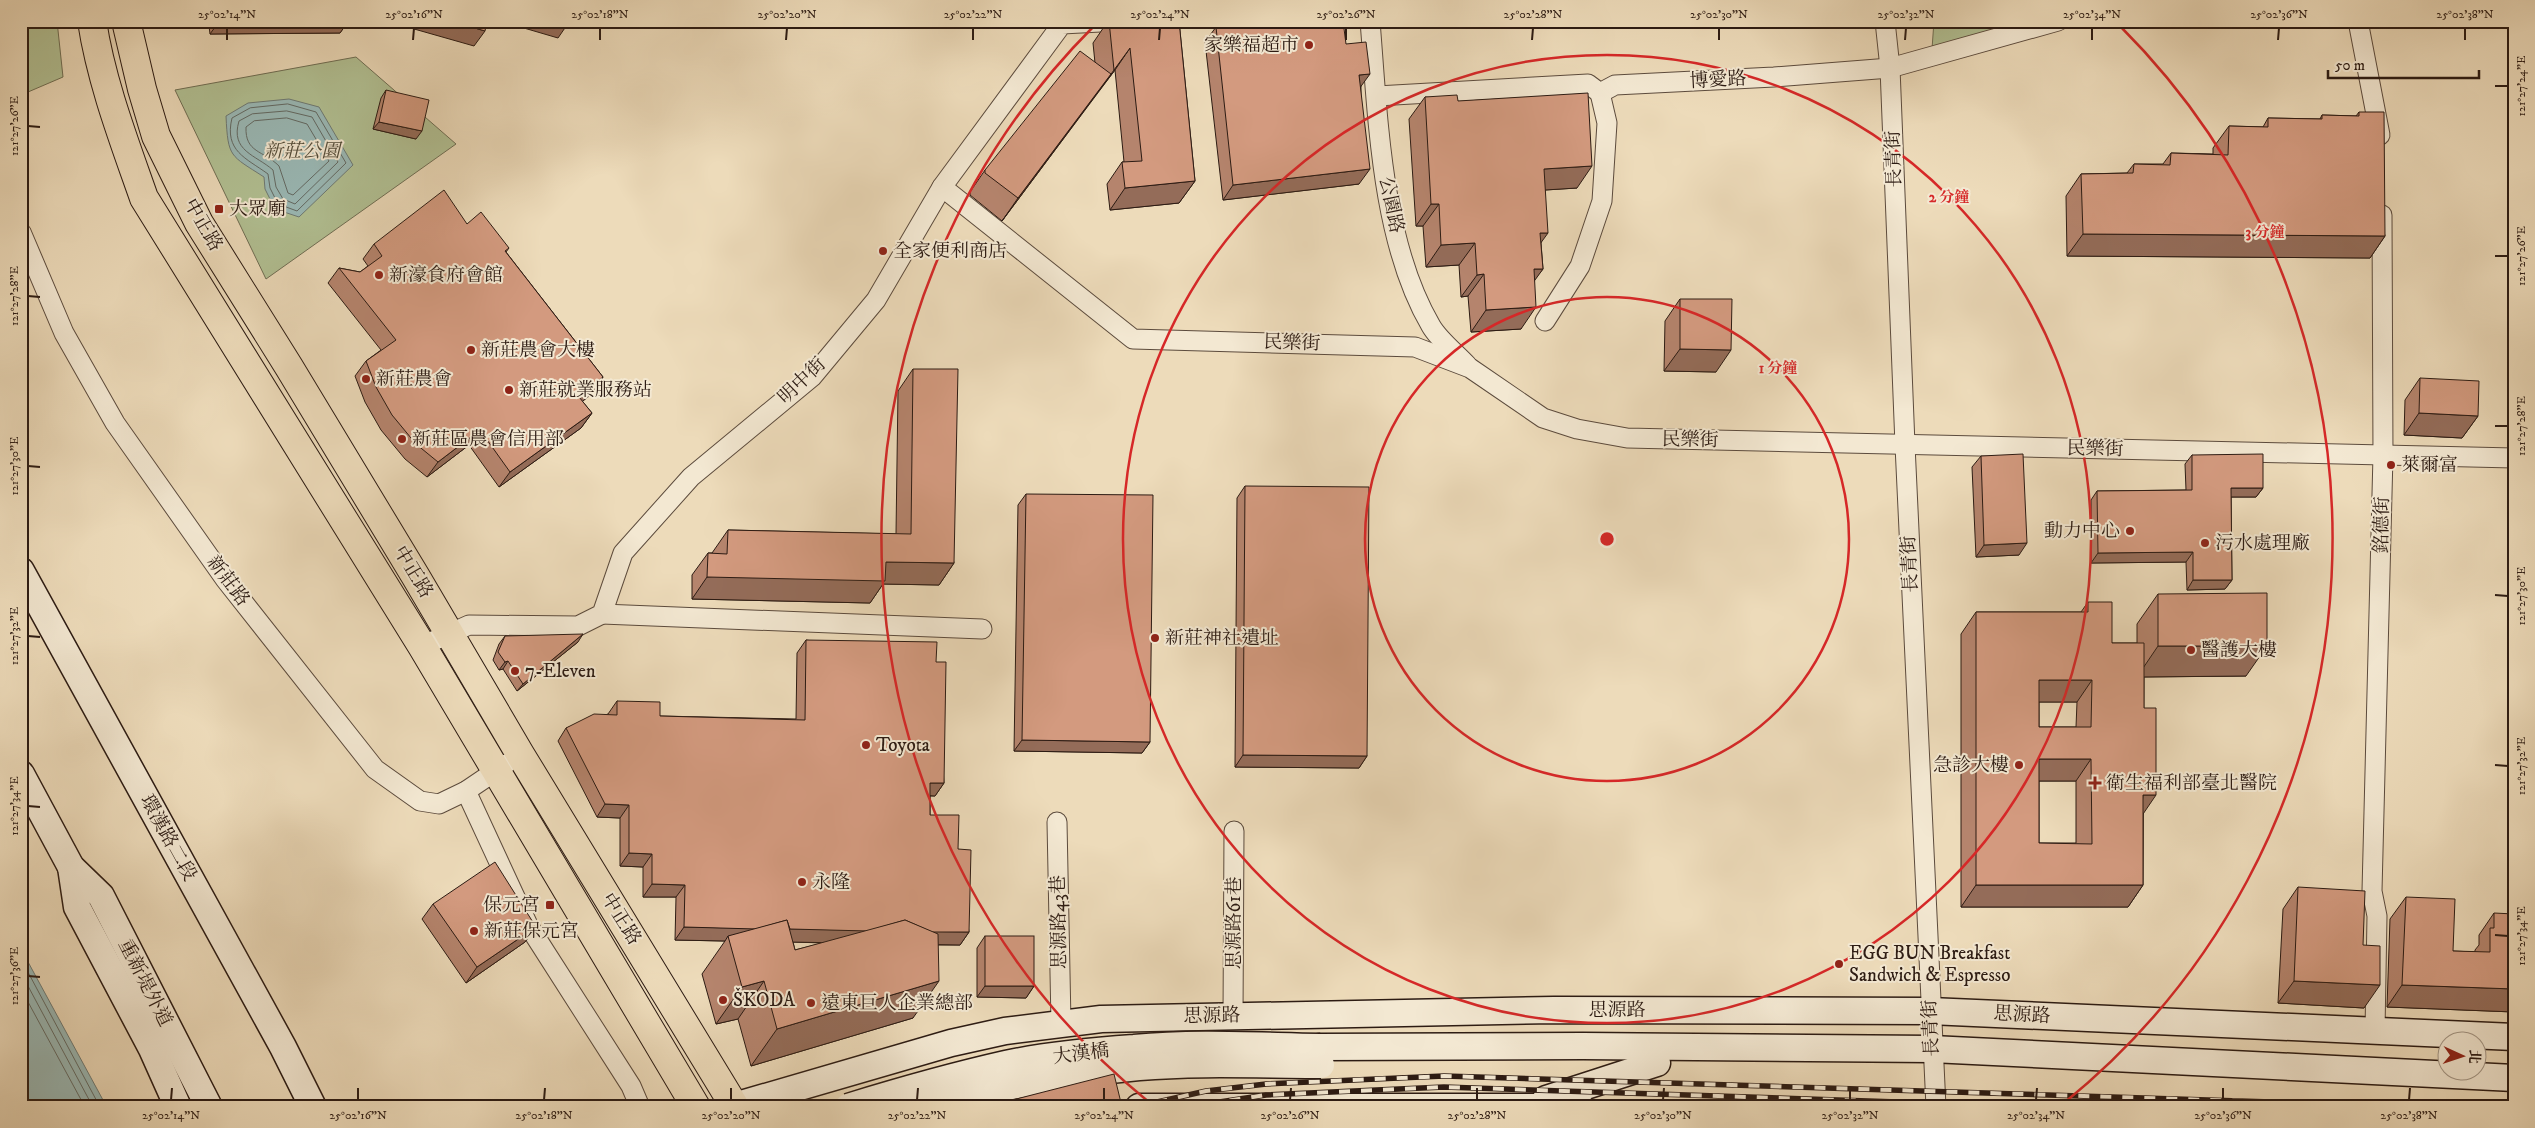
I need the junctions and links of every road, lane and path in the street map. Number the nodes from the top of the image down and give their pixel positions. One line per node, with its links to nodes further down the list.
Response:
1 (92, 21): 24 (main road, 中正路)
2 (126, 21): 23 (main road, 中正路)
3 (1120, 21): 12 (street, 明中街)
4 (1370, 21): 10 (street, 公園路)
5 (1885, 21): 8 (street, 長青街)
6 (2058, 21): 8 (street, 博愛路)
7 (2358, 21): 11 (street)
8 (1890, 68): 9 (street, 博愛路); 17 (street, 長青街)
9 (1600, 93): 10 (street); 15 (street)
10 (1376, 96): 16 (street, 公園路)
11 (2381, 151)
12 (942, 187): 16 (street, 民樂街); 21 (street, 明中街)
13 (2381, 198): 18 (street, 銘德街)
14 (21, 232): 28 (street, 新莊路)
15 (1545, 321)
16 (1470, 368): 17 (street, 民樂街)
17 (1905, 445): 18 (street, 民樂街); 32 (street, 長青街)
18 (2383, 455): 19 (street, 民樂街); 36 (street, 銘德街)
19 (2514, 458)
20 (21, 571): 50 (main road, 環漢路二段)
21 (602, 614): 22 (street); 23 (street)
22 (982, 629)
23 (448, 632): 24 (street); 25 (main road, 中正路)
24 (422, 646): 26 (main road, 中正路)
25 (520, 754): 26 (street, 新莊路); 46 (main road, 中正路)
26 (496, 771): 28 (street, 新莊路); 52 (main road, 中正路)
27 (21, 774): 31 (main road, 重新堤外道)
28 (466, 791): 51 (street)
29 (1057, 822): 35 (street, 思源路43巷)
30 (1234, 831): 34 (street, 思源路61巷)
31 (71, 866): 48 (main road, 重新堤外道); 49 (main road, 重新堤外道)
32 (1930, 1011): 33 (main road, 思源路); 36 (main road, 思源路); 41 (street, 長青街)
33 (1408, 1013): 34 (main road, 思源路); 39 (main road)
34 (1233, 1016): 35 (main road, 思源路)
35 (1061, 1023): 38 (main road, 思源路)
36 (2375, 1031): 37 (main road, 思源路)
37 (2514, 1037)
38 (951, 1043): 43 (main road, 思源路); 56 (main road)
39 (1583, 1046): 40 (main road, 思源路); 41 (main road, 思源路)
40 (1321, 1056): 42 (main road, 思源路); 53 (main road, 大漢橋, bridge); 55 (main road, 大漢橋, bridge)
41 (1933, 1057): 42 (main road, 思源路); 44 (main road, 思源路); 45 (main road, 思源路); 59 (street, 長青街)
42 (1657, 1062): 47 (main road)
43 (877, 1064): 46 (main road, 思源路); 54 (main road)
44 (2514, 1078)
45 (2514, 1091)
46 (734, 1106)
47 (1526, 1106): 57 (main road); 58 (main road)
48 (178, 1107)
49 (209, 1107)
50 (313, 1107)
51 (640, 1107)
52 (696, 1107)
53 (848, 1107)
54 (893, 1107)
55 (915, 1107)
56 (972, 1107)
57 (1140, 1107)
58 (1581, 1107)
59 (1936, 1107)

